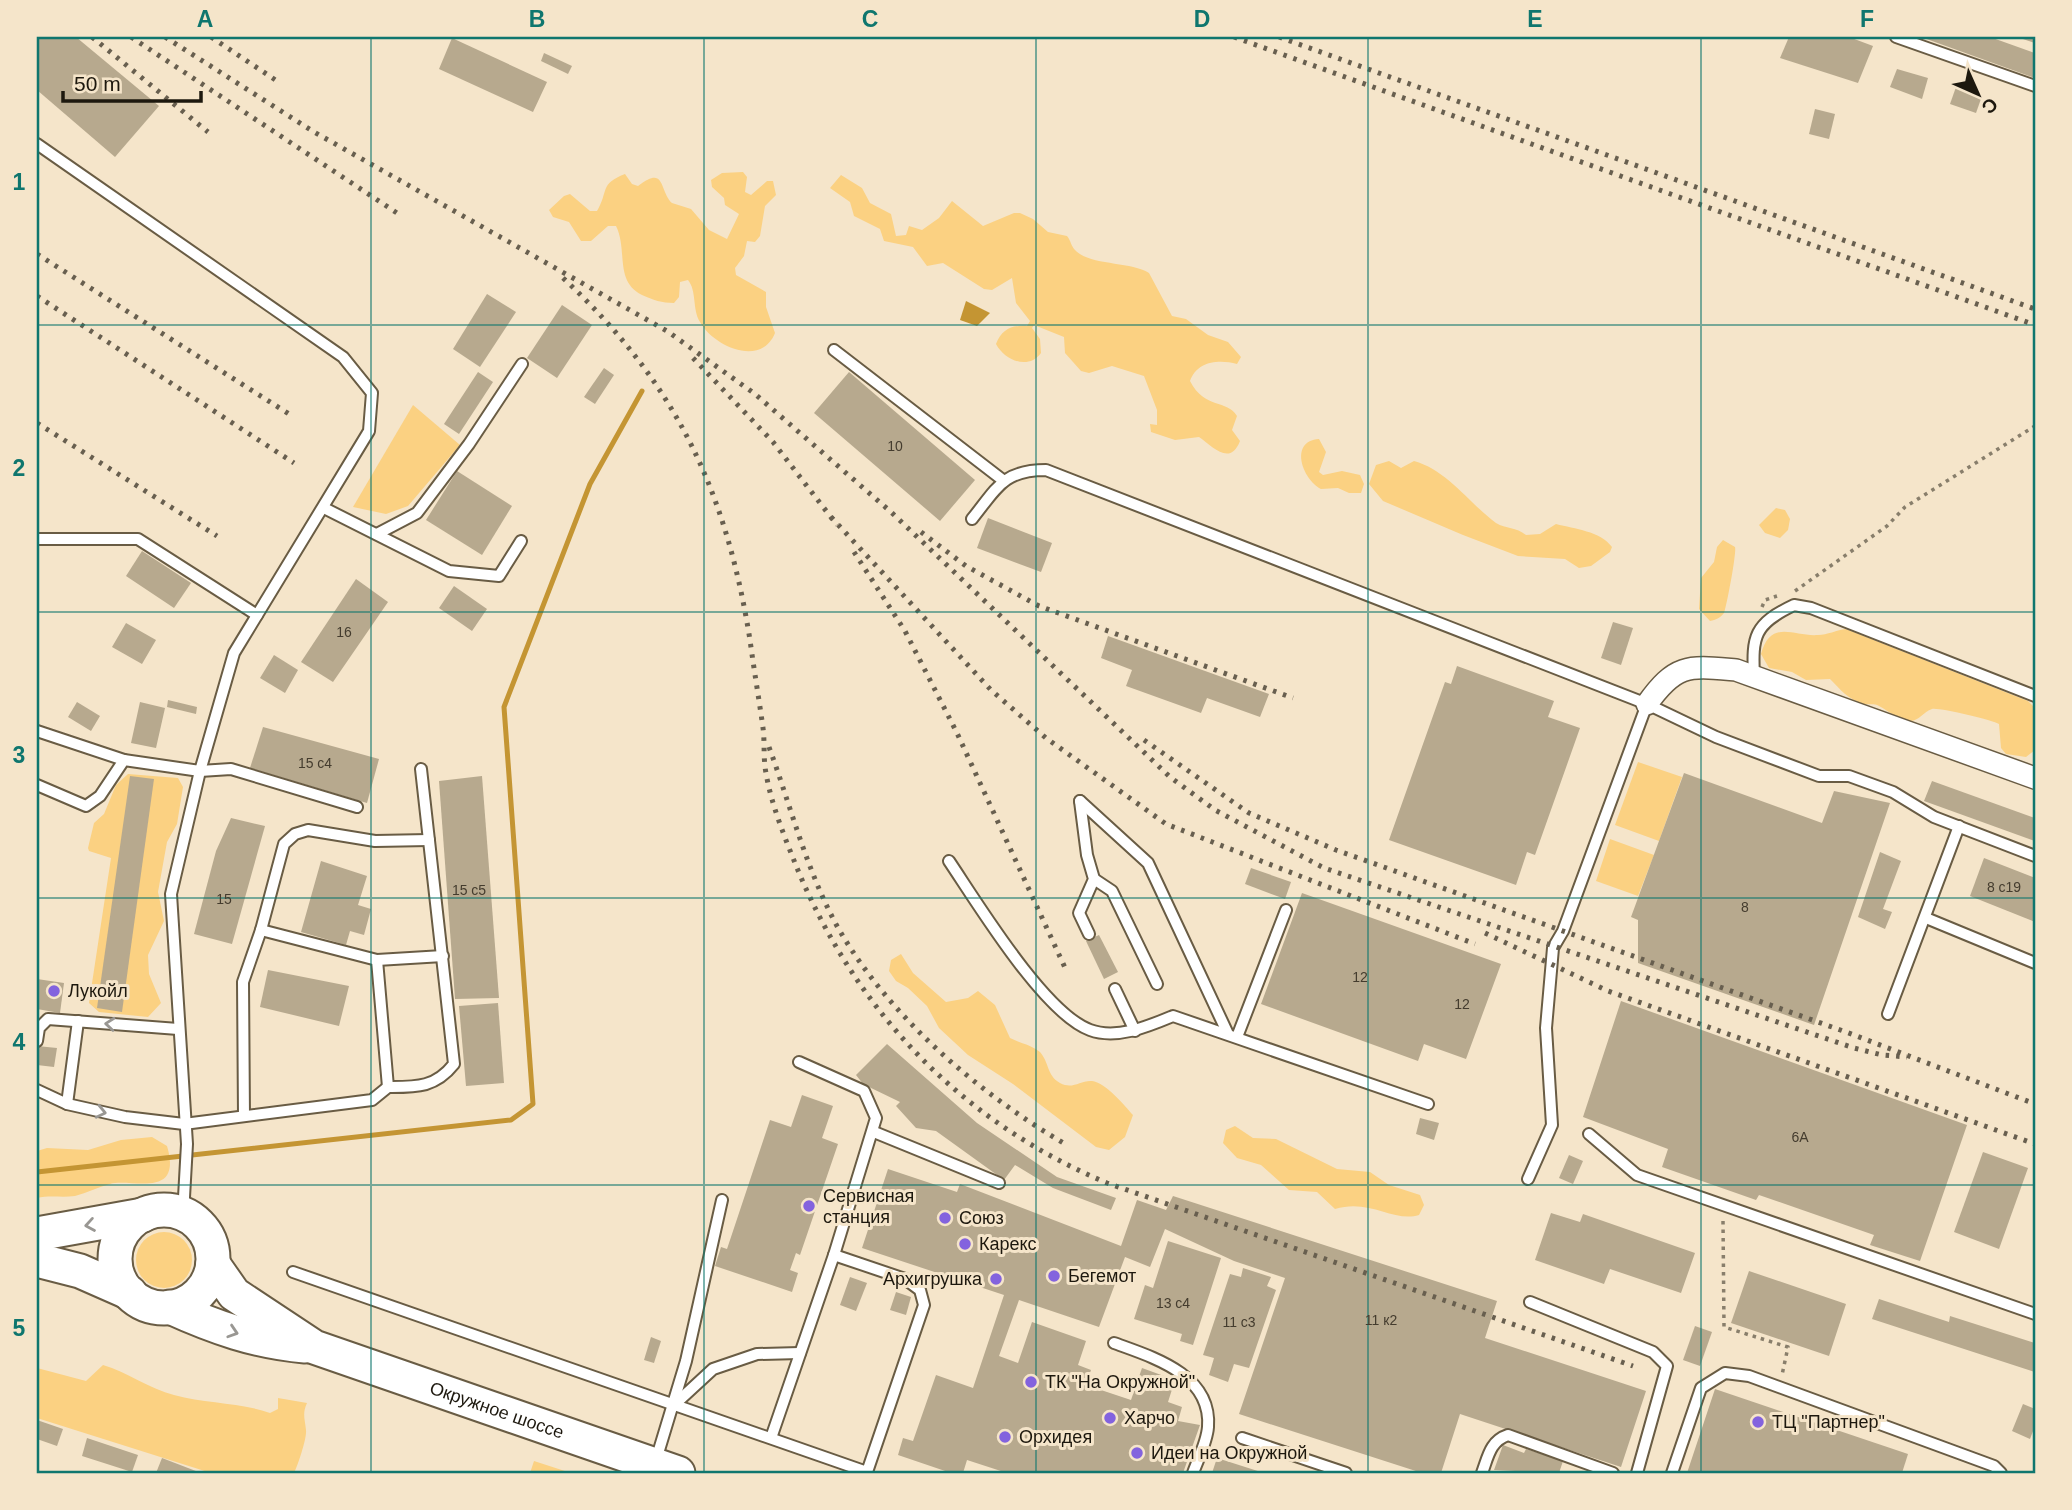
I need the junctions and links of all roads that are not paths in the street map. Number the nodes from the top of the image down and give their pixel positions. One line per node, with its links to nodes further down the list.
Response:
1 (1896, 37): 2 (lane)
2 (2035, 86)
3 (37, 144): 7 (lane)
4 (834, 349): 6 (lane)
5 (522, 364): 9 (lane)
6 (1004, 481): 8 (lane); 15 (lane)
7 (324, 508): 9 (lane); 12 (lane)
8 (972, 519)
9 (377, 534): 11 (lane)
10 (37, 539): 12 (lane)
11 (521, 541)
12 (257, 615): 19 (lane)
13 (1754, 677): 14 (lane); 15 (street); 20 (street)
14 (2035, 696)
15 (1647, 704): 23 (lane); 52 (lane)
16 (37, 731): 17 (lane)
17 (124, 760): 19 (lane); 21 (lane)
18 (421, 769): 24 (lane)
19 (200, 771): 22 (lane); 39 (lane)
20 (2035, 778)
21 (37, 785)
22 (357, 807)
23 (1959, 826): 25 (lane); 29 (lane)
24 (429, 840): 30 (lane); 32 (lane)
25 (2035, 856)
26 (949, 861): 40 (lane)
27 (1094, 879): 31 (lane); 35 (lane); 41 (lane)
28 (1286, 910): 41 (lane)
29 (1926, 918): 34 (lane); 37 (lane)
30 (261, 930): 33 (lane); 48 (lane)
31 (1089, 934)
32 (443, 956): 33 (lane); 44 (lane)
33 (377, 960): 44 (lane)
34 (2035, 963)
35 (1157, 984)
36 (1115, 989): 40 (lane)
37 (1888, 1014)
38 (78, 1021): 39 (lane, one-way to 38); 42 (lane); 46 (lane)
39 (178, 1029): 49 (lane)
40 (1135, 1031): 41 (lane)
41 (1233, 1035): 47 (lane)
42 (37, 1041)
43 (799, 1062): 50 (lane)
44 (388, 1087): 48 (lane)
45 (37, 1090): 46 (lane)
46 (67, 1104): 49 (lane, one-way to 49)
47 (1427, 1104)
48 (244, 1116): 49 (lane)
49 (184, 1124): 55 (lane)
50 (874, 1132): 53 (lane); 58 (lane)
51 (1589, 1134): 65 (lane)
52 (1528, 1179)
53 (999, 1183)
54 (722, 1200): 69 (lane)
55 (183, 1215): 56 (main road); 60 (main road)
56 (143, 1216): 57 (main road, one-way to 57); 62 (main road)
57 (37, 1234)
58 (834, 1255): 68 (lane); 73 (lane)
59 (37, 1260): 62 (main road)
60 (214, 1264): 64 (main road); 67 (main road, Окружное шоссе)
61 (293, 1272): 69 (lane)
62 (130, 1293): 64 (main road)
63 (1530, 1302): 78 (lane)
64 (170, 1307): 67 (main road, Окружное шоссе, one-way to 67)
65 (2035, 1314)
66 (1114, 1343): 74 (lane)
67 (314, 1347): 72 (main road, Окружное шоссе)
68 (800, 1353): 69 (lane); 70 (lane)
69 (671, 1406): 70 (lane); 72 (lane)
70 (771, 1437): 73 (lane)
71 (1242, 1438): 75 (lane)
72 (662, 1471)
73 (868, 1473)
74 (1193, 1473)
75 (1346, 1473)
76 (1482, 1473): 77 (lane)
77 (1613, 1473)
78 (1637, 1473)
79 (1672, 1473): 80 (lane)
80 (2001, 1473)

